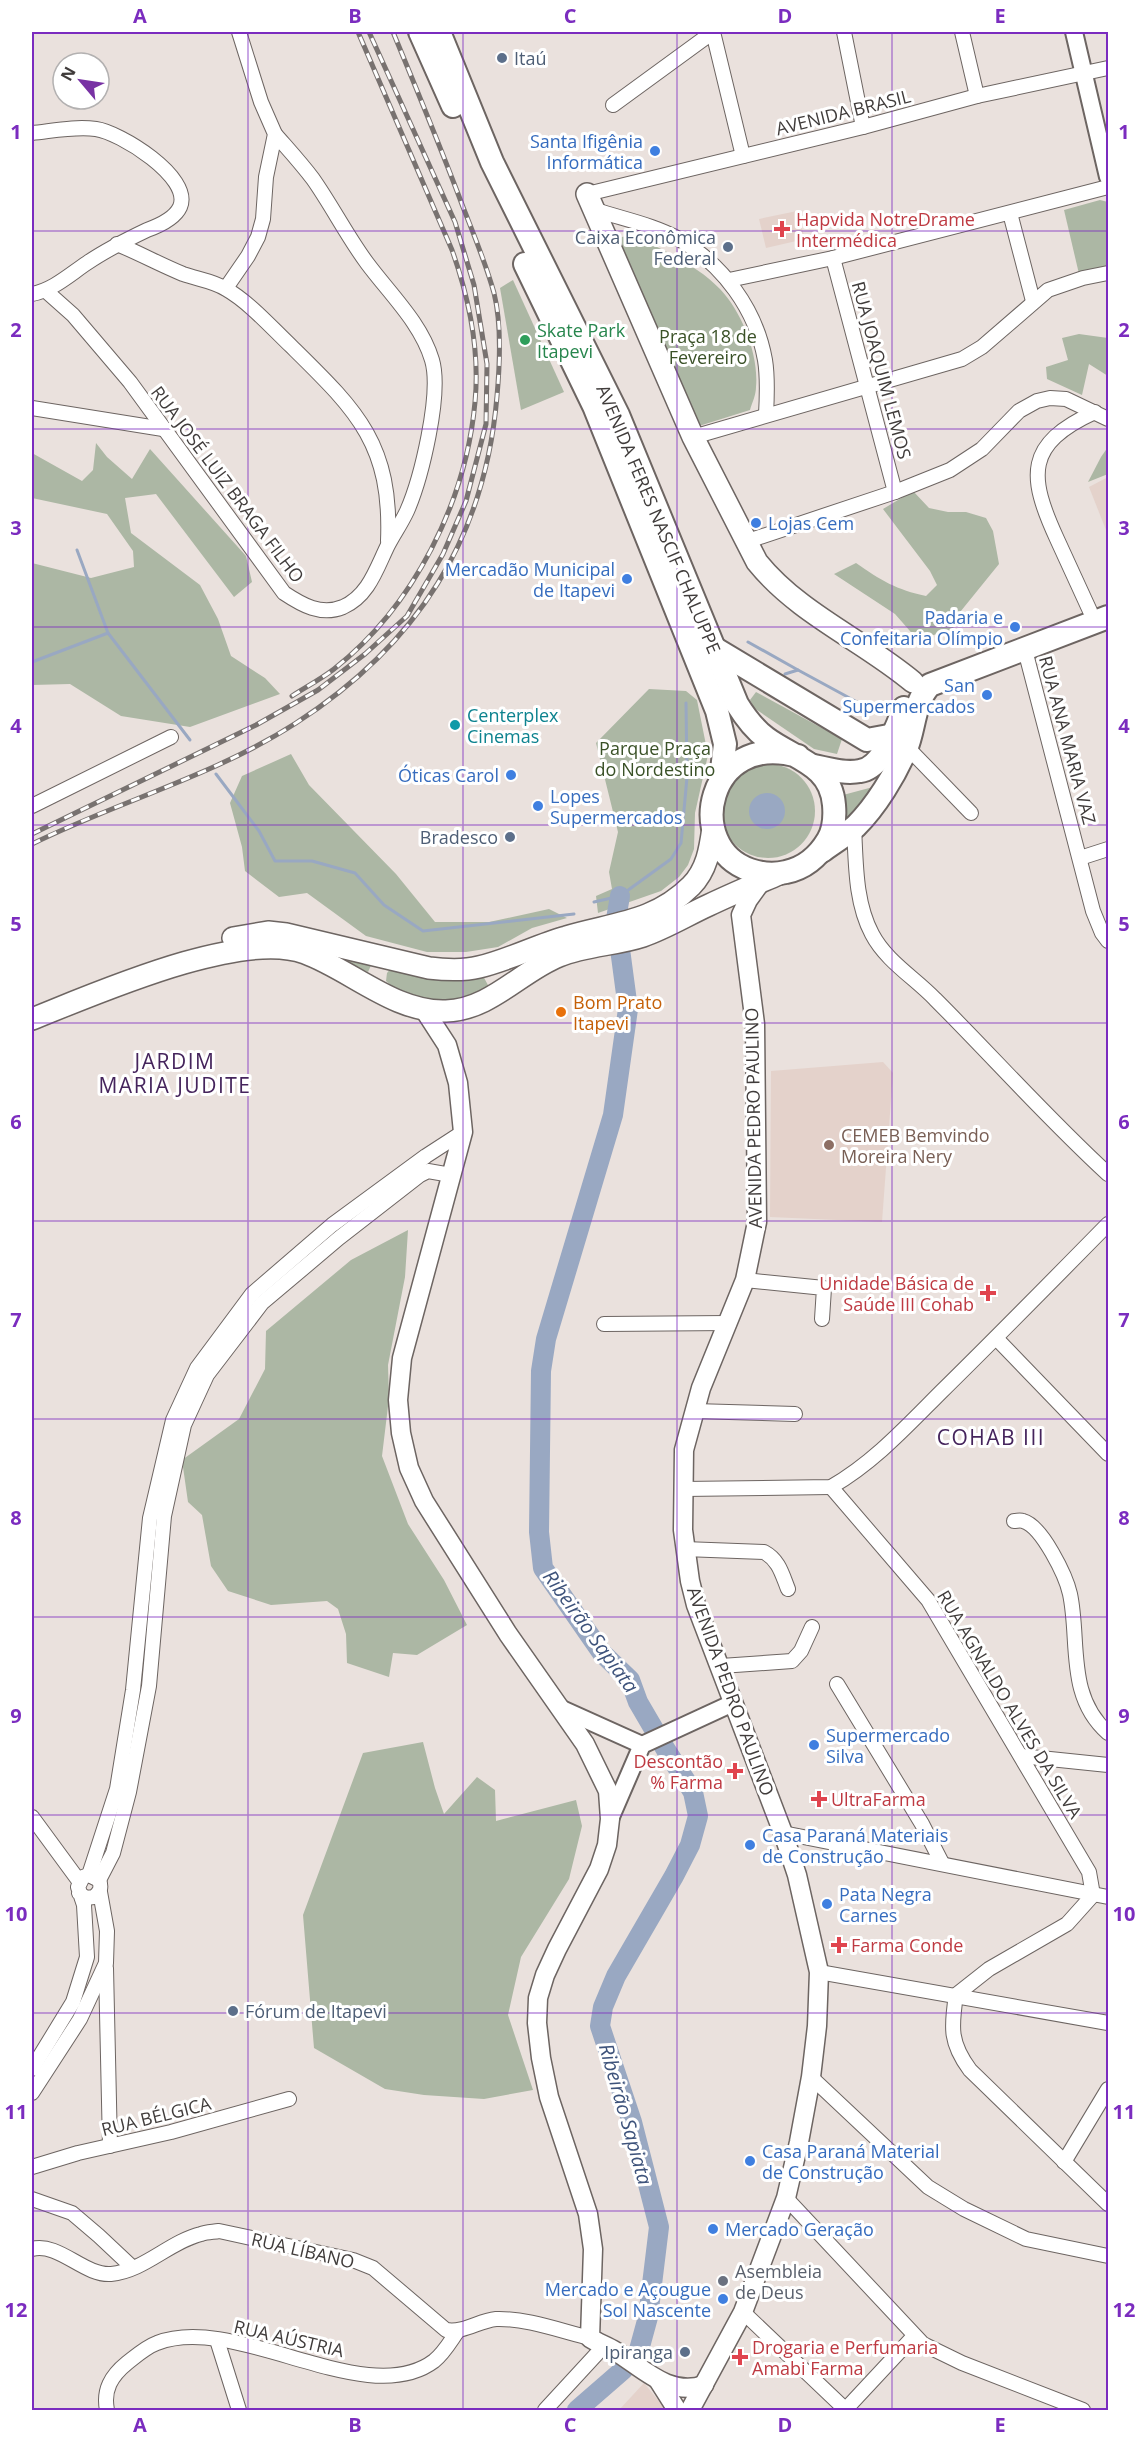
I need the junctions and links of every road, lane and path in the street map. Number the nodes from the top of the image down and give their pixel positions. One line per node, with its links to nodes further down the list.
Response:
1 (239, 32): 14 (street)
2 (420, 32): 45 (highway, AVENIDA FERES NASCIF CHALUPPE)
3 (439, 32): 39 (highway, AVENIDA FERES NASCIF CHALUPPE)
4 (713, 32): 11 (street); 15 (street)
5 (844, 32): 12 (street)
6 (962, 32): 10 (street)
7 (1074, 32): 9 (street)
8 (1108, 68): 9 (street, AVENIDA BRASIL)
9 (1084, 75): 10 (street, AVENIDA BRASIL); 16 (street)
10 (976, 96): 12 (street, AVENIDA BRASIL)
11 (613, 105)
12 (863, 127): 15 (street, AVENIDA BRASIL)
13 (32, 133): 20 (street)
14 (274, 134): 24 (street); 37 (street, RUA JOSÉ LUIZ BRAGA FILHO)
15 (743, 156): 18 (street, AVENIDA BRASIL)
16 (1108, 177)
17 (1108, 187): 19 (street)
18 (591, 202): 23 (street); 34 (main road)
19 (1010, 213): 21 (street); 27 (street)
20 (117, 244): 24 (street); 25 (street)
21 (833, 258): 23 (street); 28 (street, RUA JOAQUIM LEMOS)
22 (1108, 273): 27 (street)
23 (729, 280): 31 (street)
24 (226, 288): 37 (street)
25 (46, 291): 26 (street); 33 (street, RUA JOSÉ LUIZ BRAGA FILHO)
26 (32, 294)
27 (1033, 301): 28 (street)
28 (866, 387): 31 (street); 35 (street, RUA JOAQUIM LEMOS)
29 (32, 408): 33 (street)
30 (1095, 412): 32 (street); 35 (street); 38 (street)
31 (766, 415): 34 (street)
32 (1108, 419)
33 (163, 429): 37 (street, RUA JOSÉ LUIZ BRAGA FILHO)
34 (693, 437): 36 (main road)
35 (895, 492): 36 (street)
36 (745, 542): 41 (main road)
37 (388, 546)
38 (1102, 611): 40 (highway); 41 (highway)
39 (712, 647): 43 (highway); 44 (highway, AVENIDA FERES NASCIF CHALUPPE)
40 (1025, 650): 41 (highway); 52 (street, RUA ANA MARIA VAZ)
41 (918, 687): 43 (highway)
42 (171, 737): 46 (street)
43 (901, 741): 44 (highway); 47 (street); 48 (highway)
44 (806, 761): 45 (highway); 51 (highway)
45 (721, 779): 49 (highway)
46 (32, 806)
47 (971, 813)
48 (854, 827): 51 (highway); 63 (street)
49 (713, 828): 53 (highway); 56 (main road)
50 (1108, 849): 52 (street)
51 (821, 852): 53 (highway)
52 (1080, 858): 54 (street, RUA ANA MARIA VAZ)
53 (770, 878): 58 (main road); 68 (main road, AVENIDA PEDRO PAULINO)
54 (1108, 940)
55 (404, 962): 56 (main road); 57 (main road); 59 (main road)
56 (480, 967): 58 (main road)
57 (384, 994): 60 (main road); 61 (main road)
58 (491, 997): 60 (main road)
59 (32, 1006)
60 (423, 1008): 62 (main road)
61 (32, 1019)
62 (463, 1132): 66 (main road); 94 (street)
63 (1088, 1155): 64 (street); 65 (street)
64 (1108, 1158)
65 (1108, 1174)
66 (451, 1176): 85 (main road); 94 (street)
67 (1108, 1224): 72 (street)
68 (745, 1280): 69 (street); 70 (main road, AVENIDA PEDRO PAULINO)
69 (822, 1320)
70 (729, 1323): 71 (street); 73 (main road, AVENIDA PEDRO PAULINO)
71 (604, 1324)
72 (996, 1338): 75 (street); 76 (street)
73 (694, 1411): 74 (street); 77 (main road, AVENIDA PEDRO PAULINO)
74 (795, 1414)
75 (1108, 1454)
76 (831, 1487): 77 (street); 88 (street, RUA AGNALDO ALVES DA SILVA)
77 (683, 1489): 79 (main road, AVENIDA PEDRO PAULINO)
78 (1014, 1521): 86 (street)
79 (684, 1549): 80 (street); 82 (main road, AVENIDA PEDRO PAULINO)
80 (788, 1589)
81 (812, 1628): 82 (street)
82 (721, 1666): 84 (main road, AVENIDA PEDRO PAULINO)
83 (837, 1684): 93 (street)
84 (733, 1703): 87 (street); 92 (main road, AVENIDA PEDRO PAULINO)
85 (562, 1709): 87 (street); 91 (main road)
86 (1108, 1732)
87 (644, 1744): 91 (street)
88 (1021, 1756): 89 (street); 95 (street, RUA AGNALDO ALVES DA SILVA)
89 (1108, 1765)
90 (32, 1817): 94 (street)
91 (610, 1819): 119 (main road)
92 (783, 1833): 93 (street); 98 (main road, AVENIDA PEDRO PAULINO)
93 (942, 1863): 95 (street)
94 (89, 1884): 97 (street); 101 (street)
95 (1093, 1895): 96 (street); 99 (street)
96 (1108, 1897)
97 (106, 1963): 104 (street); 106 (street)
98 (819, 1972): 99 (street); 102 (main road, AVENIDA PEDRO PAULINO)
99 (956, 1995): 100 (street); 107 (street)
100 (1108, 2023)
101 (32, 2069)
102 (811, 2077): 109 (main road, AVENIDA PEDRO PAULINO); 113 (street)
103 (1108, 2090): 107 (street)
104 (32, 2093)
105 (289, 2099): 106 (street, RUA BÉLGICA)
106 (110, 2146): 108 (street, RUA BÉLGICA)
107 (1064, 2162): 111 (street)
108 (32, 2167)
109 (786, 2198): 115 (main road, AVENIDA PEDRO PAULINO); 117 (street)
110 (32, 2199): 114 (street)
111 (1108, 2204)
112 (32, 2249): 114 (street, RUA LÍBANO)
113 (1108, 2256)
114 (132, 2267): 116 (street, RUA LÍBANO)
115 (743, 2312): 121 (main road, AVENIDA PEDRO PAULINO); 127 (street)
116 (457, 2332): 118 (street, RUA AÚSTRIA); 119 (street)
117 (915, 2336): 127 (street); 128 (street)
118 (217, 2340): 123 (street, RUA AÚSTRIA); 124 (street)
119 (597, 2342): 120 (main road); 125 (street)
120 (658, 2380): 121 (main road); 126 (main road)
121 (704, 2385): 122 (main road, AVENIDA PEDRO PAULINO)
122 (696, 2407)
123 (107, 2410)
124 (239, 2410)
125 (545, 2410)
126 (677, 2410)
127 (846, 2410)
128 (1083, 2410)

